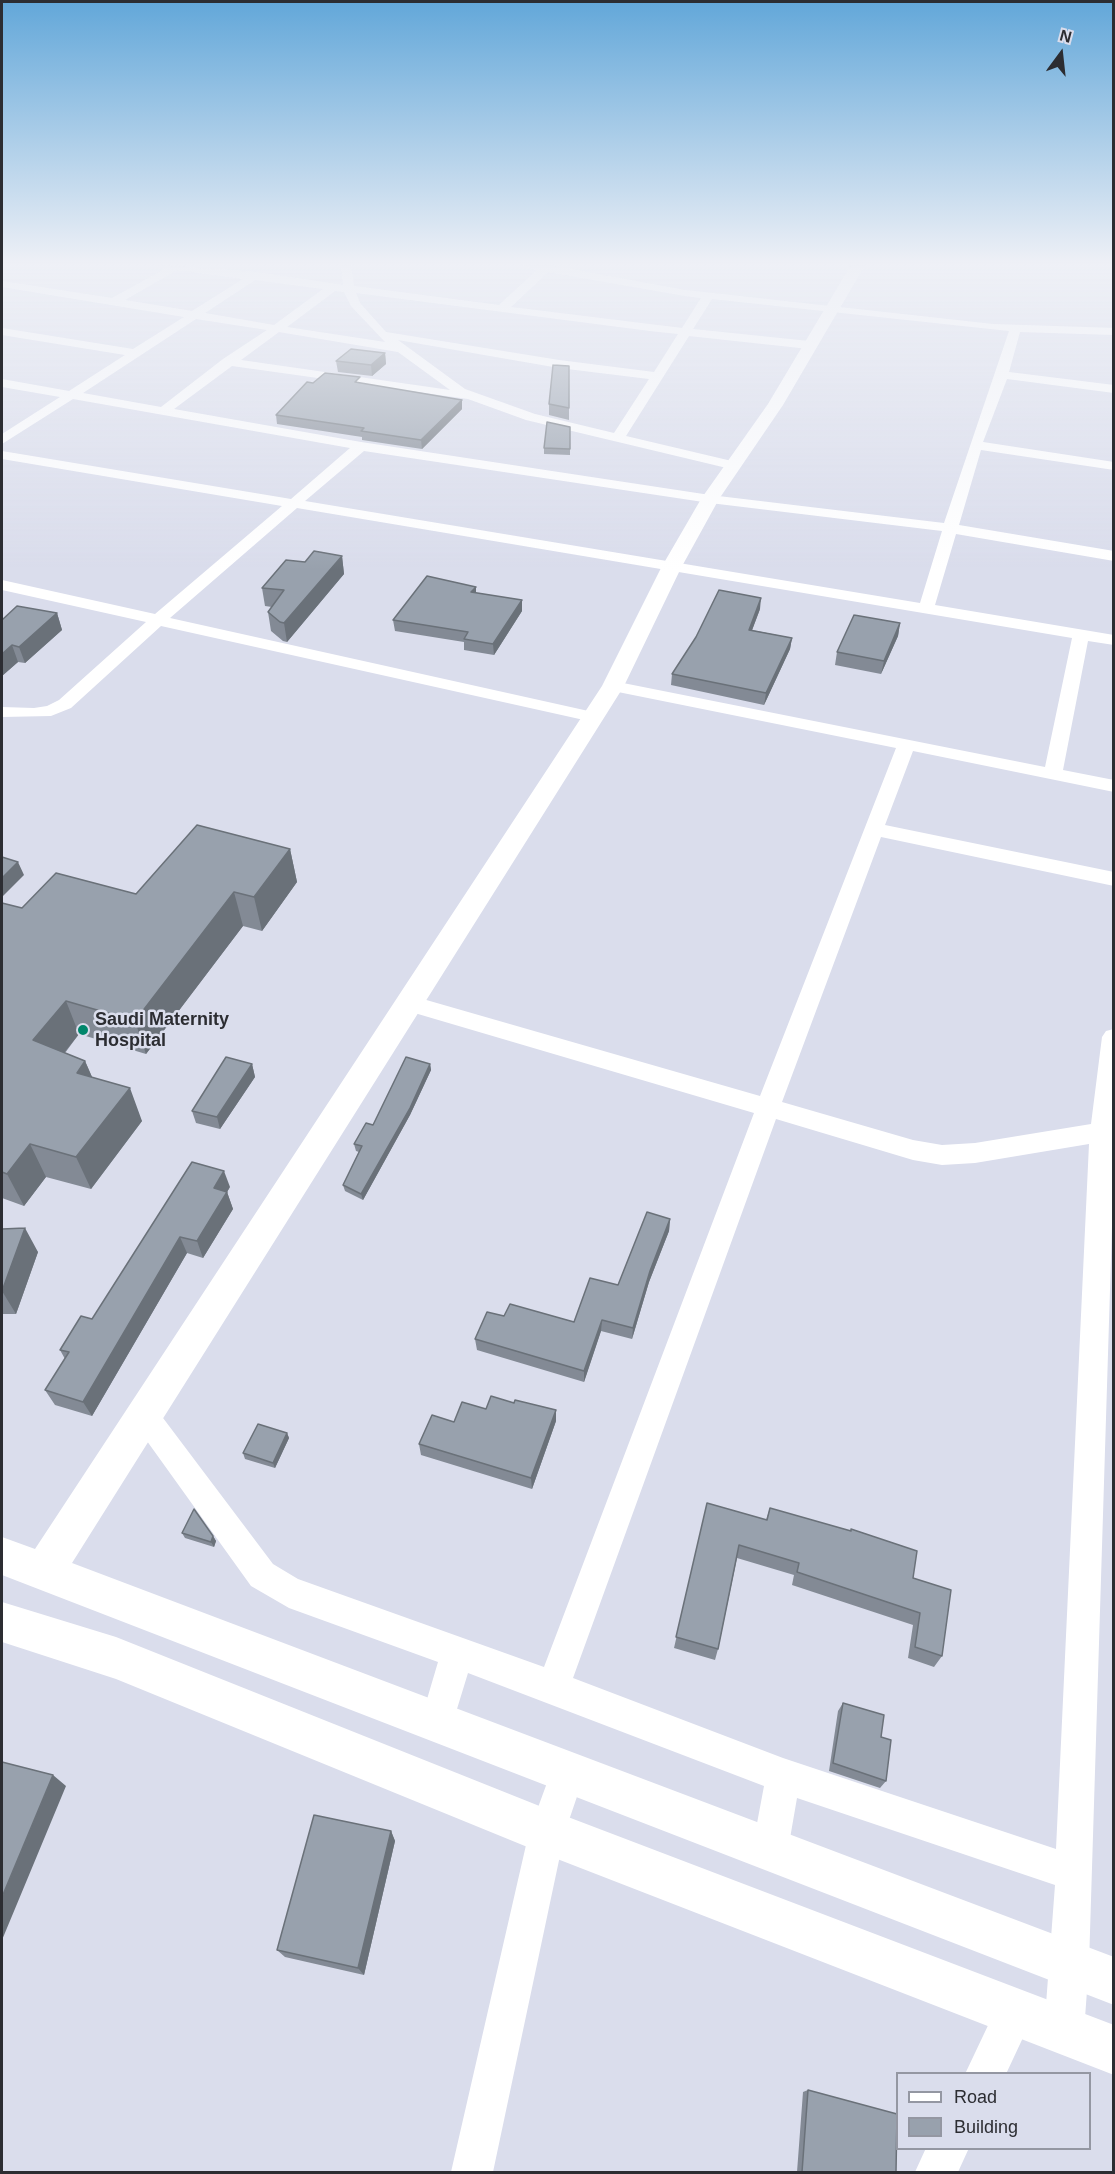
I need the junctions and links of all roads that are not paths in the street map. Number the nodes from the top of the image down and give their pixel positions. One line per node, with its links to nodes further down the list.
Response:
1 (113, 366): 13 (street)
2 (221, 366): 15 (street)
3 (258, 366): 14 (street)
4 (425, 366): 14 (street)
5 (578, 366): 10 (street)
6 (664, 366): 10 (street)
7 (797, 366): 21 (street)
8 (1004, 366): 9 (street)
9 (1002, 375): 12 (street); 18 (street)
10 (658, 376): 16 (street)
11 (2, 383): 13 (street)
12 (1113, 389)
13 (70, 394): 15 (street); 17 (street)
14 (471, 397): 16 (street)
15 (165, 410): 19 (street)
16 (618, 437): 21 (street)
17 (2, 440)
18 (976, 445): 22 (street); 25 (street)
19 (361, 446): 23 (street); 24 (street)
20 (2, 455): 24 (street)
21 (731, 465): 23 (street)
22 (1113, 466)
23 (710, 500): 25 (street); 27 (street)
24 (294, 502): 27 (street); 30 (street)
25 (950, 528): 26 (street); 29 (street)
26 (1113, 556)
27 (671, 568): 29 (street); 33 (street)
28 (2, 585): 30 (street)
29 (926, 608): 31 (street)
30 (159, 619): 34 (street); 35 (street)
31 (1081, 636): 32 (street); 37 (street)
32 (1113, 640)
33 (613, 686): 35 (street); 36 (street)
34 (2, 712)
35 (593, 717): 41 (street)
36 (906, 745): 37 (street); 39 (street)
37 (1053, 774): 38 (street)
38 (1113, 786)
39 (874, 829): 40 (street); 43 (street)
40 (1113, 879)
41 (409, 1003): 43 (street); 45 (street)
42 (1113, 1037): 44 (street)
43 (768, 1108): 44 (street); 50 (street)
44 (1108, 1131): 56 (street)
45 (144, 1416): 47 (street); 49 (street)
46 (2, 1556): 47 (street)
47 (43, 1573): 51 (street)
48 (2, 1622): 54 (street)
49 (457, 1653): 50 (street); 51 (street)
50 (553, 1687): 53 (street)
51 (437, 1723): 52 (street)
52 (567, 1773): 54 (street); 55 (street)
53 (783, 1776): 55 (street); 56 (street)
54 (547, 1832): 59 (street); 64 (street)
55 (770, 1850): 57 (street)
56 (1073, 1873): 57 (street)
57 (1070, 1964): 58 (street); 60 (street)
58 (1113, 1981)
59 (1015, 2012): 60 (street); 62 (street)
60 (1064, 2031): 61 (street)
61 (1113, 2050)
62 (985, 2072)
63 (948, 2150): 65 (street)
64 (472, 2172)
65 (936, 2172)

